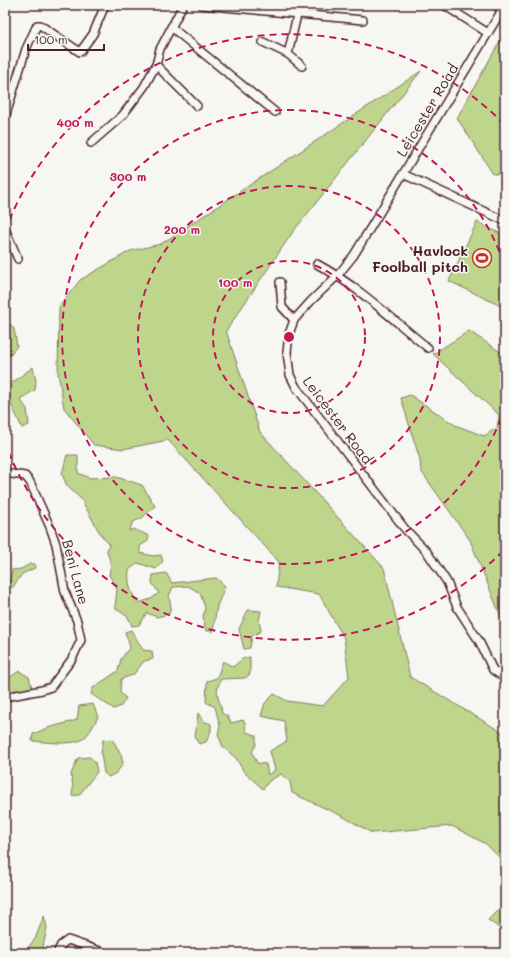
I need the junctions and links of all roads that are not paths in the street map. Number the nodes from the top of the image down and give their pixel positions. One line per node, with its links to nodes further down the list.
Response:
1 (105, 5): 17 (street)
2 (183, 5): 9 (street)
3 (202, 5): 7 (street)
4 (444, 5): 10 (street)
5 (495, 5): 6 (street)
6 (503, 7): 10 (street, Leicester Road)
7 (297, 15): 8 (street); 12 (street)
8 (363, 20)
9 (170, 27): 13 (street); 16 (street)
10 (488, 33): 19 (street, Leicester Road)
11 (263, 42): 12 (street)
12 (288, 54): 14 (street)
13 (156, 65): 15 (street); 18 (street)
14 (302, 66)
15 (197, 106)
16 (275, 112)
17 (5, 118)
18 (91, 143)
19 (403, 174): 20 (street); 24 (street, Leicester Road)
20 (505, 221)
21 (5, 229): 22 (street)
22 (18, 259)
23 (317, 264): 24 (street)
24 (338, 275): 26 (street, Leicester Road); 27 (street)
25 (280, 282): 26 (street)
26 (294, 320): 29 (street, Leicester Road)
27 (428, 348)
28 (5, 473): 30 (street, Beni Lane)
29 (505, 678)
30 (5, 697)
31 (57, 953): 32 (street)
32 (106, 953)

